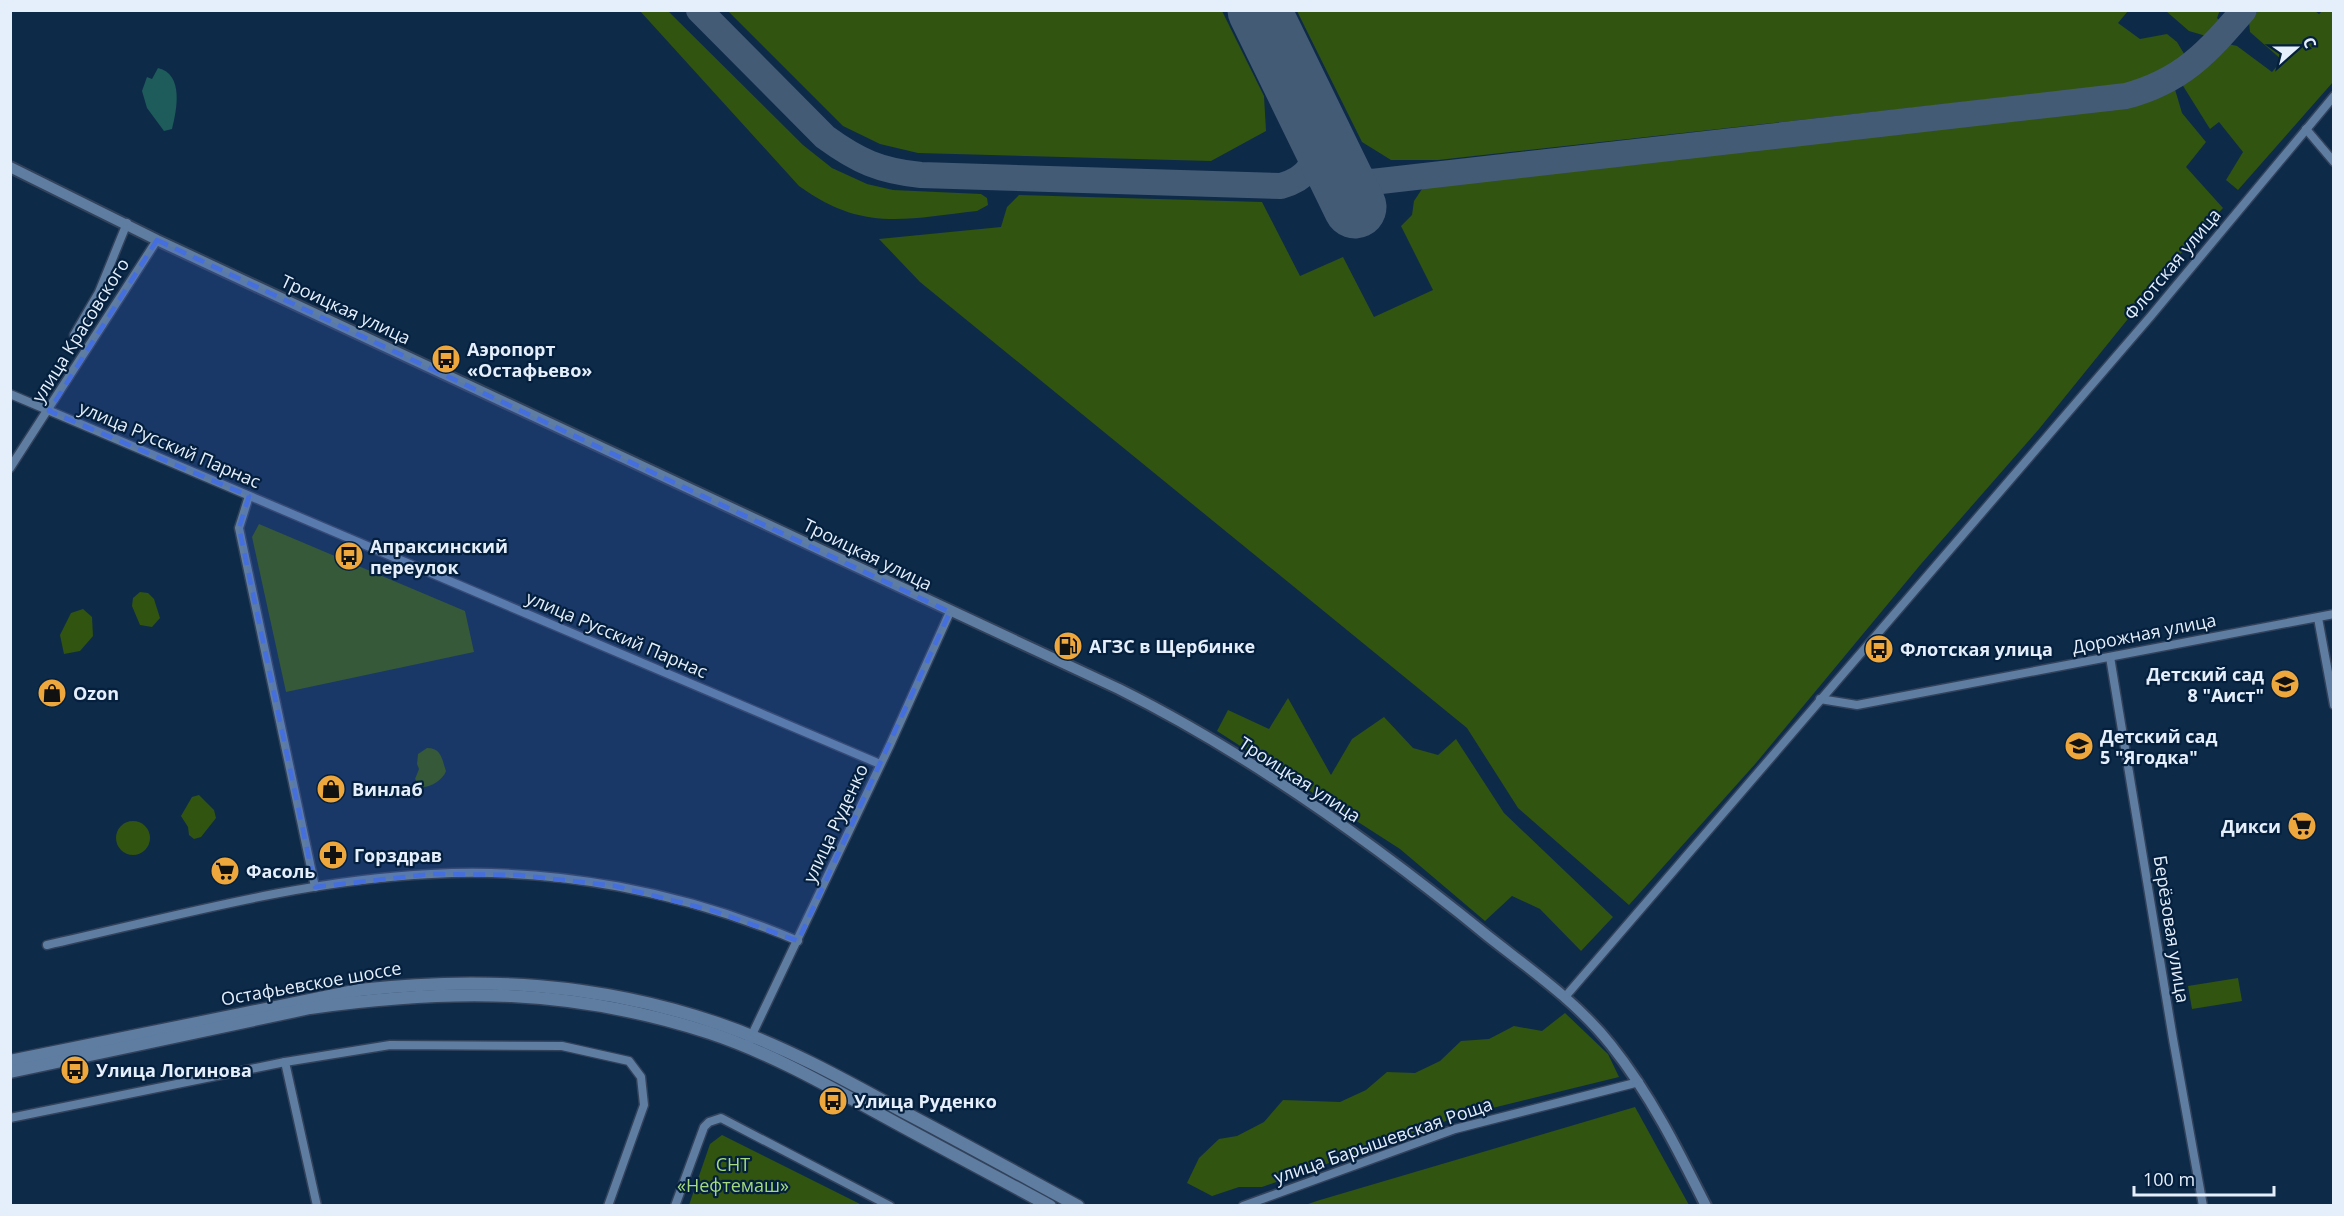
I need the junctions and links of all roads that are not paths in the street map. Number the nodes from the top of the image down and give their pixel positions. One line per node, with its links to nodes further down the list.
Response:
1 (2334, 96): 2 (street, Флотская улица)
2 (2306, 129): 3 (street); 16 (street, Флотская улица)
3 (2334, 162)
4 (10, 167): 5 (street, Троицкая улица)
5 (127, 223): 6 (street, Троицкая улица); 7 (street)
6 (157, 240): 9 (street, улица Красовского); 12 (street, Троицкая улица)
7 (74, 335)
8 (10, 394): 9 (street, улица Русский Парнас)
9 (49, 411): 10 (street, улица Красовского); 11 (street, улица Русский Парнас)
10 (10, 468)
11 (249, 496): 18 (street, улица Русский Парнас); 19 (street)
12 (950, 612): 18 (street, улица Руденко); 22 (street, Троицкая улица)
13 (2334, 614): 14 (street, Дорожная улица)
14 (2318, 618): 15 (street, Дорожная улица); 17 (street)
15 (2110, 657): 16 (street, Дорожная улица); 37 (street, Берёзовая улица)
16 (1820, 699): 22 (street, Флотская улица)
17 (2334, 705)
18 (880, 764): 20 (street, улица Руденко)
19 (315, 887): 20 (street); 21 (street)
20 (798, 941): 23 (street, улица Руденко)
21 (47, 945)
22 (1565, 997): 27 (street, Троицкая улица)
23 (749, 1042): 24 (main road, Остафьевское шоссе); 26 (main road, Остафьевское шоссе); 33 (main road, Остафьевское шоссе); 34 (main road, Остафьевское шоссе)
24 (10, 1061)
25 (285, 1062): 28 (street); 29 (street); 30 (street)
26 (10, 1072)
27 (1639, 1082): 35 (street, улица Барышевская Роща); 36 (street, Троицкая улица)
28 (10, 1118)
29 (317, 1206)
30 (608, 1206)
31 (675, 1206): 32 (street)
32 (890, 1206)
33 (1050, 1206)
34 (1078, 1206)
35 (1243, 1206)
36 (1706, 1206)
37 (2203, 1206)

